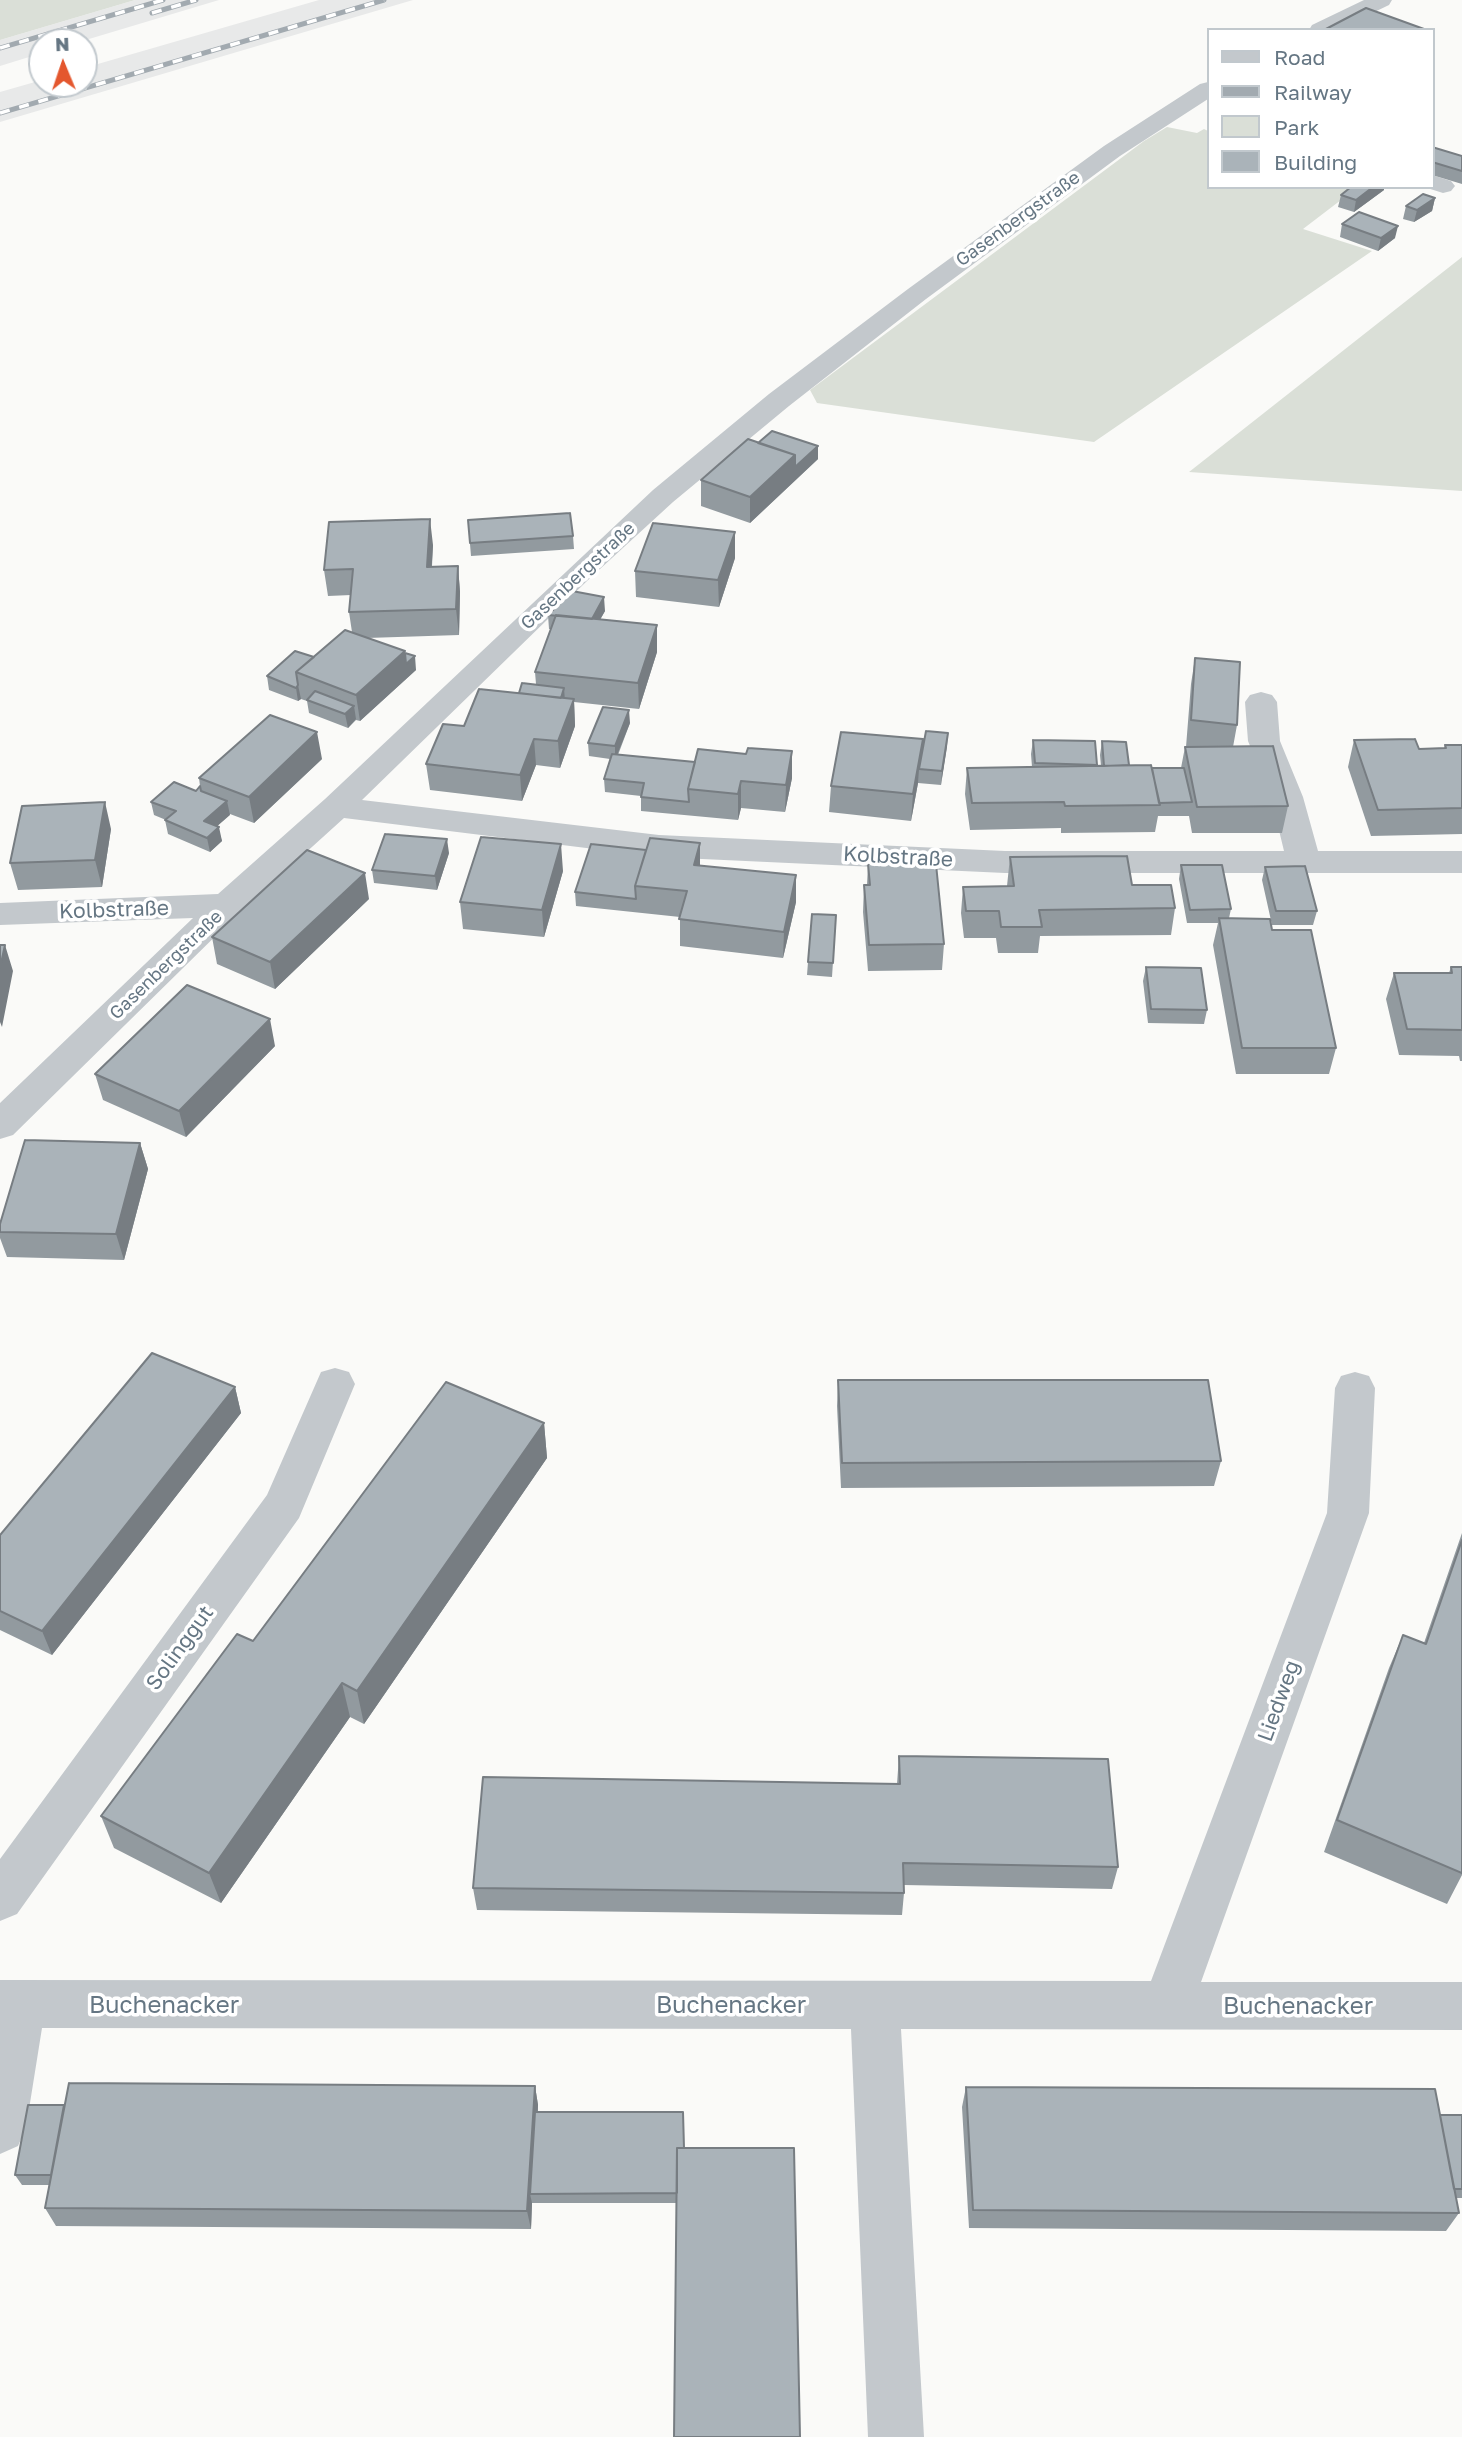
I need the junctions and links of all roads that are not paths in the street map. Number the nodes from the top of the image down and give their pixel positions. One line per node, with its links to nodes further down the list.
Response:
1 (1381, 0): 2 (street)
2 (1324, 28)
3 (1197, 106): 5 (street, Gasenbergstraße)
4 (1261, 702): 7 (street)
5 (337, 806): 7 (street, Kolbstraße); 8 (street, Gasenbergstraße)
6 (1462, 862): 7 (street, Kolbstraße)
7 (1304, 863)
8 (227, 905): 9 (street, Kolbstraße); 10 (street, Gasenbergstraße)
9 (0, 914)
10 (0, 1125)
11 (335, 1384): 13 (street, Solinggut)
12 (1355, 1388): 16 (street, Liedweg)
13 (0, 1898)
14 (11, 2005): 15 (street, Buchenacker); 18 (street)
15 (875, 2005): 16 (street, Buchenacker); 19 (street)
16 (1167, 2006): 17 (street, Buchenacker)
17 (1462, 2006)
18 (0, 2128)
19 (896, 2437)

